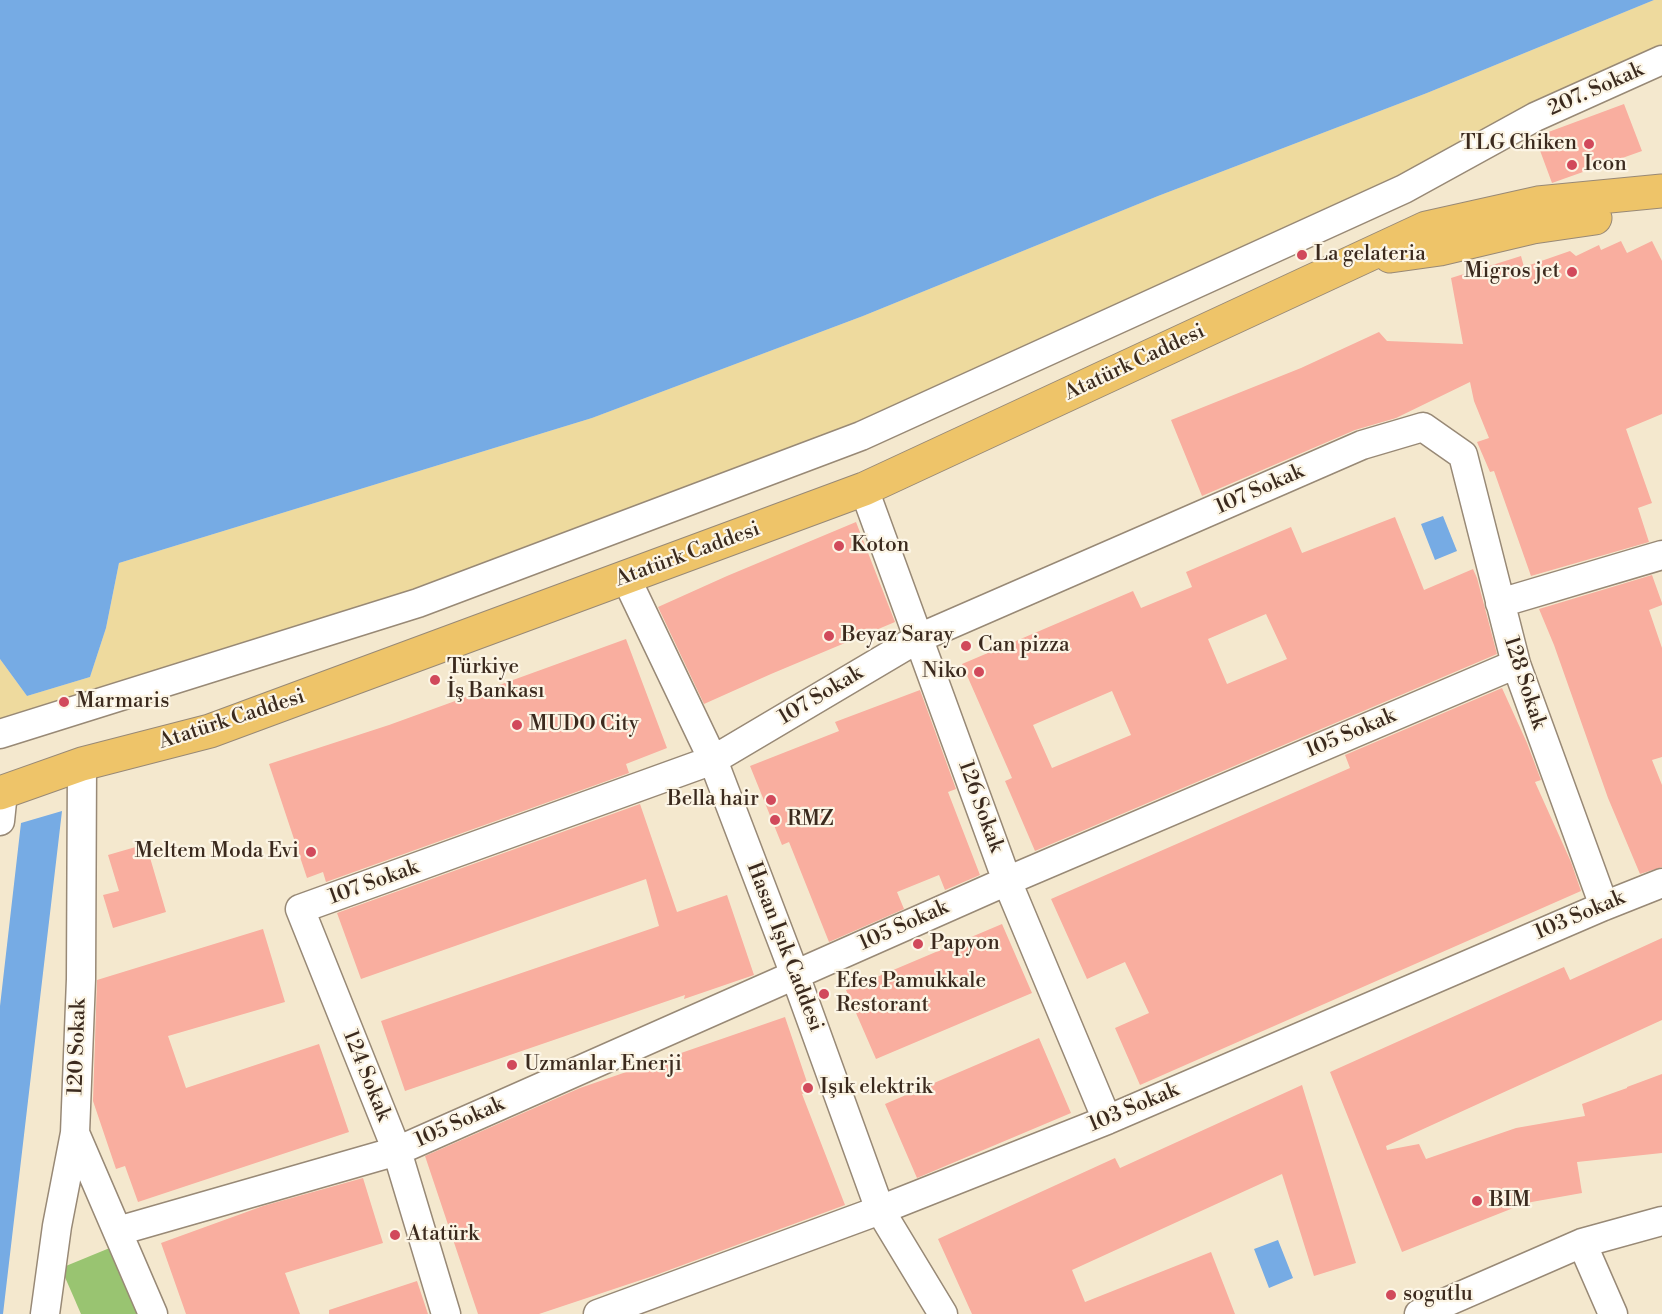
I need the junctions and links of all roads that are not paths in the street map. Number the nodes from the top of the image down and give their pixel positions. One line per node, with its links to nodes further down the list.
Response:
1 (1662, 60): 12 (street, 207. Sokak)
2 (1662, 191): 4 (main road, Atatürk Caddesi)
3 (1662, 212): 4 (main road, Atatürk Caddesi)
4 (1355, 261): 6 (main road, Atatürk Caddesi)
5 (1463, 455): 9 (street, 128 Sokak); 10 (street, 107 Sokak)
6 (864, 489): 8 (main road, Atatürk Caddesi); 10 (street, 126 Sokak)
7 (1662, 555): 9 (street)
8 (626, 578): 13 (street, Hasan Işık Caddesi); 14 (main road, Atatürk Caddesi)
9 (1500, 603): 11 (street, 128 Sokak)
10 (918, 638): 13 (street, 107 Sokak); 16 (street, 126 Sokak)
11 (1516, 664): 16 (street, 105 Sokak); 18 (street, 128 Sokak)
12 (0, 734)
13 (713, 760): 19 (street, 107 Sokak); 20 (street, Hasan Işık Caddesi)
14 (82, 764): 15 (main road, Atatürk Caddesi); 22 (street, 120 Sokak)
15 (1, 802)
16 (1007, 881): 20 (street, 105 Sokak); 21 (street, 126 Sokak)
17 (1662, 882): 18 (street, 103 Sokak)
18 (1604, 906): 21 (street, 103 Sokak)
19 (300, 909): 23 (street, 124 Sokak)
20 (795, 975): 23 (street, 105 Sokak); 24 (street, Hasan Işık Caddesi)
21 (1107, 1120): 24 (street, 103 Sokak)
22 (75, 1134): 26 (street, 120 Sokak); 28 (street)
23 (396, 1150): 26 (street, 105 Sokak); 30 (street, 124 Sokak)
24 (880, 1210): 31 (street, 103 Sokak); 32 (street, Hasan Işık Caddesi)
25 (1662, 1221): 27 (street)
26 (118, 1231): 29 (street, 120 Sokak)
27 (1582, 1242): 33 (street); 34 (street)
28 (45, 1314)
29 (153, 1314)
30 (446, 1314)
31 (598, 1314)
32 (943, 1314)
33 (1419, 1314)
34 (1613, 1314)

